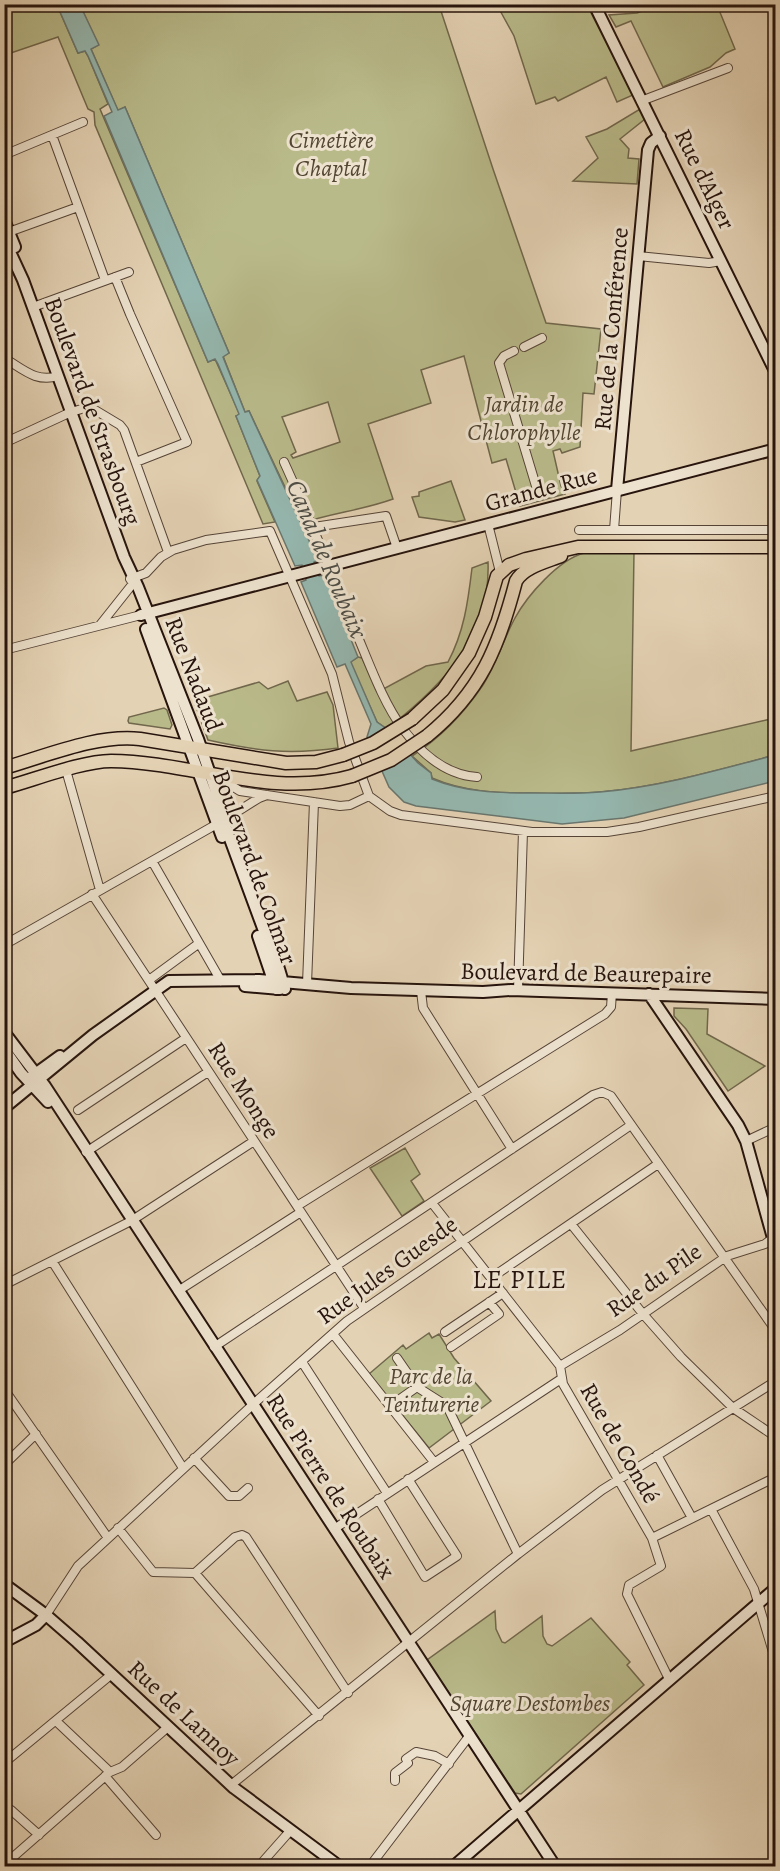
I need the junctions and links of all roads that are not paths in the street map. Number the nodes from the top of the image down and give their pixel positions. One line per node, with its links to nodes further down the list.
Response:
1 (594, 4): 3 (street, Rue d'Alger)
2 (728, 68): 3 (street)
3 (641, 101): 6 (street, Rue d'Alger)
4 (83, 122): 5 (street)
5 (52, 135): 7 (street); 8 (street)
6 (660, 136): 11 (street, Rue de la Conférence); 12 (street, Rue d'Alger)
7 (4, 155)
8 (78, 207): 10 (street); 15 (street)
9 (4, 220): 10 (street, Boulevard de Strasbourg)
10 (6, 235): 16 (street, Boulevard de Strasbourg)
11 (638, 256): 12 (street); 29 (street, Rue de la Conférence)
12 (721, 261): 21 (street, Rue d'Alger)
13 (129, 272): 14 (street)
14 (115, 277): 15 (street); 26 (street)
15 (105, 280): 16 (street)
16 (33, 307): 22 (street, Boulevard de Strasbourg)
17 (542, 338): 18 (street)
18 (524, 347)
19 (514, 351): 28 (street)
20 (4, 358): 22 (street)
21 (776, 373)
22 (58, 376): 23 (street, Boulevard de Strasbourg)
23 (71, 412): 24 (street); 26 (street); 42 (street, Boulevard de Strasbourg)
24 (4, 443)
25 (776, 449): 29 (street, Grande Rue)
26 (136, 462): 38 (street)
27 (284, 462): 31 (street)
28 (537, 486)
29 (617, 490): 30 (street, Grande Rue); 33 (street, Rue de la Conférence)
30 (488, 524): 37 (street, Grande Rue); 40 (street)
31 (314, 527): 37 (street); 39 (street)
32 (579, 530): 33 (street)
33 (614, 530): 34 (street)
34 (776, 530)
35 (595, 547): 36 (main road); 40 (main road); 46 (main road, bridge)
36 (776, 547)
37 (397, 548): 39 (street, Grande Rue)
38 (168, 552): 41 (street); 42 (street)
39 (328, 566): 41 (street, Grande Rue); 49 (street)
40 (500, 572): 46 (main road, bridge)
41 (290, 576): 43 (street); 52 (street)
42 (131, 581): 43 (street, Boulevard de Strasbourg); 44 (street)
43 (145, 614): 44 (street); 46 (street, Rue Nadaud)
44 (100, 626): 45 (street)
45 (5, 648)
46 (201, 763): 47 (main road); 48 (main road); 51 (street); 55 (street, Boulevard de Colmar)
47 (4, 768)
48 (66, 770): 50 (main road); 58 (street, Rue Monge)
49 (477, 777)
50 (4, 788)
51 (267, 795): 54 (street); 55 (street)
52 (369, 796): 54 (street); 56 (street)
53 (776, 796): 56 (street)
54 (314, 802): 63 (street)
55 (220, 822): 57 (street); 64 (street, Boulevard de Colmar)
56 (523, 831): 66 (street)
57 (152, 861): 58 (street); 59 (street)
58 (96, 892): 60 (street); 62 (street, Rue Monge)
59 (198, 944): 61 (street); 62 (street)
60 (4, 945)
61 (221, 981): 62 (street, Boulevard de Beaurepaire); 64 (street, Boulevard de Beaurepaire)
62 (152, 984): 72 (street, Rue Monge); 75 (street, Boulevard de Beaurepaire)
63 (307, 984): 64 (street, Boulevard de Beaurepaire); 65 (street, Boulevard de Beaurepaire)
64 (280, 985): 65 (street, Boulevard de Beaurepaire)
65 (396, 990): 67 (street, Boulevard de Beaurepaire)
66 (518, 990): 67 (street, Boulevard de Beaurepaire); 68 (street, Boulevard de Beaurepaire)
67 (421, 991): 76 (street)
68 (612, 993): 69 (street, Boulevard de Beaurepaire); 76 (street)
69 (650, 994): 70 (street, Boulevard de Beaurepaire); 83 (street)
70 (776, 999)
71 (4, 1032): 75 (street, Rue Pierre de Roubaix)
72 (186, 1038): 74 (street, Rue Monge); 79 (street)
73 (4, 1049): 75 (street, Rue Pierre de Roubaix)
74 (208, 1072): 84 (street, Rue Monge); 86 (street)
75 (34, 1079): 77 (street); 78 (street); 82 (street, Rue Pierre de Roubaix); 82 (street, Rue Pierre de Roubaix)
76 (477, 1094): 85 (street); 89 (street)
77 (4, 1102)
78 (4, 1108)
79 (78, 1110)
80 (631, 1125): 85 (street); 87 (street); 93 (street, Rue Jules Guesde)
81 (776, 1127): 83 (street)
82 (72, 1130): 86 (street, Rue Pierre de Roubaix)
83 (746, 1141): 92 (street)
84 (254, 1142): 89 (street, Rue Monge); 90 (street)
85 (512, 1149): 88 (street)
86 (86, 1152): 90 (street, Rue Pierre de Roubaix)
87 (658, 1164): 91 (street); 94 (street)
88 (432, 1203): 93 (street, Rue de Condé); 96 (street)
89 (299, 1209): 96 (street, Rue Monge); 99 (street)
90 (131, 1221): 95 (street); 99 (street, Rue Pierre de Roubaix)
91 (571, 1224): 97 (street); 103 (street)
92 (774, 1238): 94 (street, Rue du Pile)
93 (462, 1241): 97 (street, Rue de Condé); 102 (street, Rue Jules Guesde)
94 (724, 1258): 103 (street, Rue du Pile); 104 (street)
95 (52, 1261): 98 (street); 126 (street)
96 (337, 1267): 102 (street, Rue Monge); 107 (street)
97 (491, 1278): 100 (street, Rue de Condé)
98 (4, 1286)
99 (178, 1292): 107 (street, Rue Pierre de Roubaix)
100 (502, 1293): 101 (street); 111 (street, Rue de Condé)
101 (489, 1302): 105 (street); 108 (street)
102 (364, 1308): 106 (street, Rue Jules Guesde)
103 (643, 1314): 111 (street, Rue du Pile); 118 (street)
104 (776, 1331)
105 (445, 1332)
106 (333, 1334): 110 (street, Rue Jules Guesde); 117 (street)
107 (214, 1347): 116 (street, Rue Pierre de Roubaix)
108 (451, 1347)
109 (398, 1358): 114 (street)
110 (302, 1362): 116 (street, Rue Jules Guesde); 131 (street)
111 (560, 1366): 112 (street, Rue de Condé)
112 (561, 1379): 121 (street); 129 (street, Rue de Condé)
113 (776, 1381): 118 (street)
114 (417, 1387): 117 (street); 121 (street)
115 (4, 1389): 119 (street)
116 (252, 1405): 123 (street, Rue Jules Guesde); 136 (street, Rue Pierre de Roubaix)
117 (390, 1406): 124 (street)
118 (733, 1407): 120 (street); 122 (street)
119 (36, 1434): 125 (street); 137 (street)
120 (776, 1437)
121 (464, 1442): 124 (street); 139 (street)
122 (657, 1455): 129 (street); 134 (street)
123 (194, 1458): 126 (street, Rue Jules Guesde); 130 (street)
124 (434, 1462): 128 (street)
125 (5, 1464)
126 (183, 1468): 135 (street, Rue Jules Guesde)
127 (776, 1477): 133 (street)
128 (408, 1479): 131 (street); 132 (street)
129 (618, 1479): 138 (street, Rue de Condé); 139 (street)
130 (248, 1488)
131 (387, 1493): 132 (street)
132 (378, 1499): 136 (street)
133 (711, 1509): 134 (street); 143 (street)
134 (692, 1518): 138 (street)
135 (118, 1528): 137 (street, Rue Jules Guesde); 140 (street)
136 (334, 1528): 146 (street, Rue Pierre de Roubaix)
137 (108, 1538): 144 (street, Rue Jules Guesde)
138 (652, 1538): 149 (street, Rue de Condé)
139 (518, 1554): 146 (street)
140 (195, 1573): 150 (street); 151 (street)
141 (4, 1584): 144 (street, Rue de Lannoy)
142 (776, 1588): 143 (street)
143 (758, 1602): 147 (street); 149 (street)
144 (46, 1615): 145 (street, Rue Jules Guesde); 148 (street, Rue de Lannoy)
145 (4, 1642)
146 (410, 1643): 150 (street); 154 (street, Rue Pierre de Roubaix)
147 (776, 1662)
148 (112, 1674): 152 (street); 153 (street, Rue de Lannoy)
149 (669, 1679): 161 (street)
150 (348, 1693): 151 (street)
151 (319, 1716): 159 (street)
152 (56, 1721): 155 (street); 157 (street)
153 (168, 1727): 157 (street); 159 (street, Rue de Lannoy)
154 (470, 1735): 156 (street); 161 (street, Rue Pierre de Roubaix)
155 (4, 1763)
156 (449, 1764): 158 (street); 168 (street)
157 (108, 1774): 163 (street); 164 (street)
158 (395, 1781)
159 (231, 1785): 162 (street, Rue de Lannoy)
160 (11, 1810): 163 (street)
161 (518, 1810): 169 (street); 170 (street, Rue Pierre de Roubaix)
162 (290, 1831): 166 (street); 167 (street, Rue de Lannoy)
163 (39, 1834): 165 (street)
164 (156, 1835)
165 (6, 1861)
166 (259, 1866)
167 (339, 1866)
168 (370, 1866)
169 (454, 1866)
170 (555, 1866)

